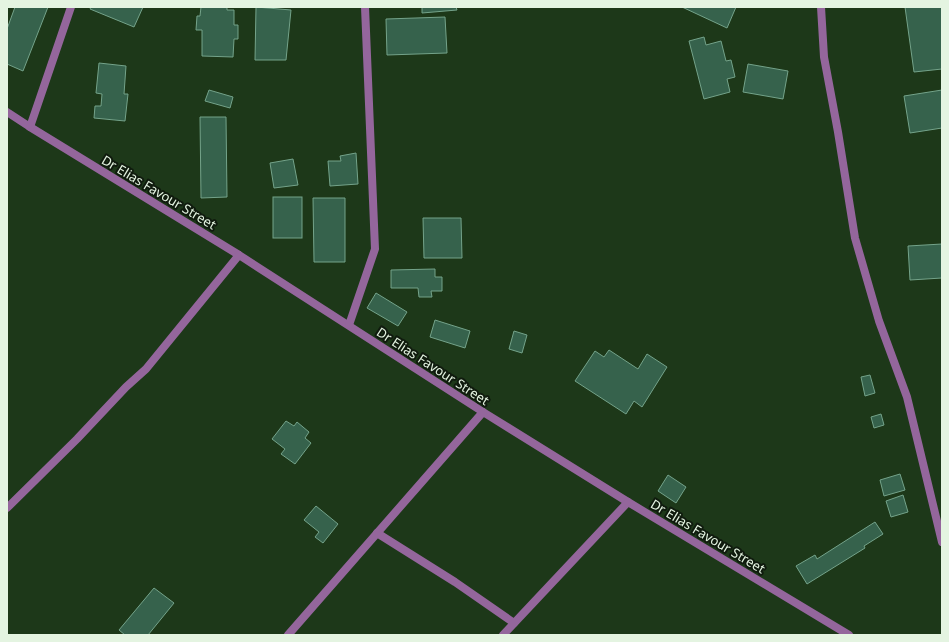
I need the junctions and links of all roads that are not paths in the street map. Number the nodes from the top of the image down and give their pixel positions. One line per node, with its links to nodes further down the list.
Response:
1 (71, 7): 5 (street)
2 (365, 7): 7 (street)
3 (821, 7): 12 (street)
4 (7, 112): 5 (street, Dr Elias Favour Street)
5 (30, 127): 6 (street, Dr Elias Favour Street)
6 (239, 255): 7 (street, Dr Elias Favour Street); 10 (street)
7 (349, 326): 8 (street, Dr Elias Favour Street)
8 (483, 412): 9 (street, Dr Elias Favour Street); 11 (street)
9 (628, 502): 13 (street); 16 (street, Dr Elias Favour Street)
10 (7, 508)
11 (377, 533): 13 (street); 14 (street)
12 (942, 542)
13 (514, 623): 15 (street)
14 (288, 635)
15 (503, 635)
16 (849, 635)

